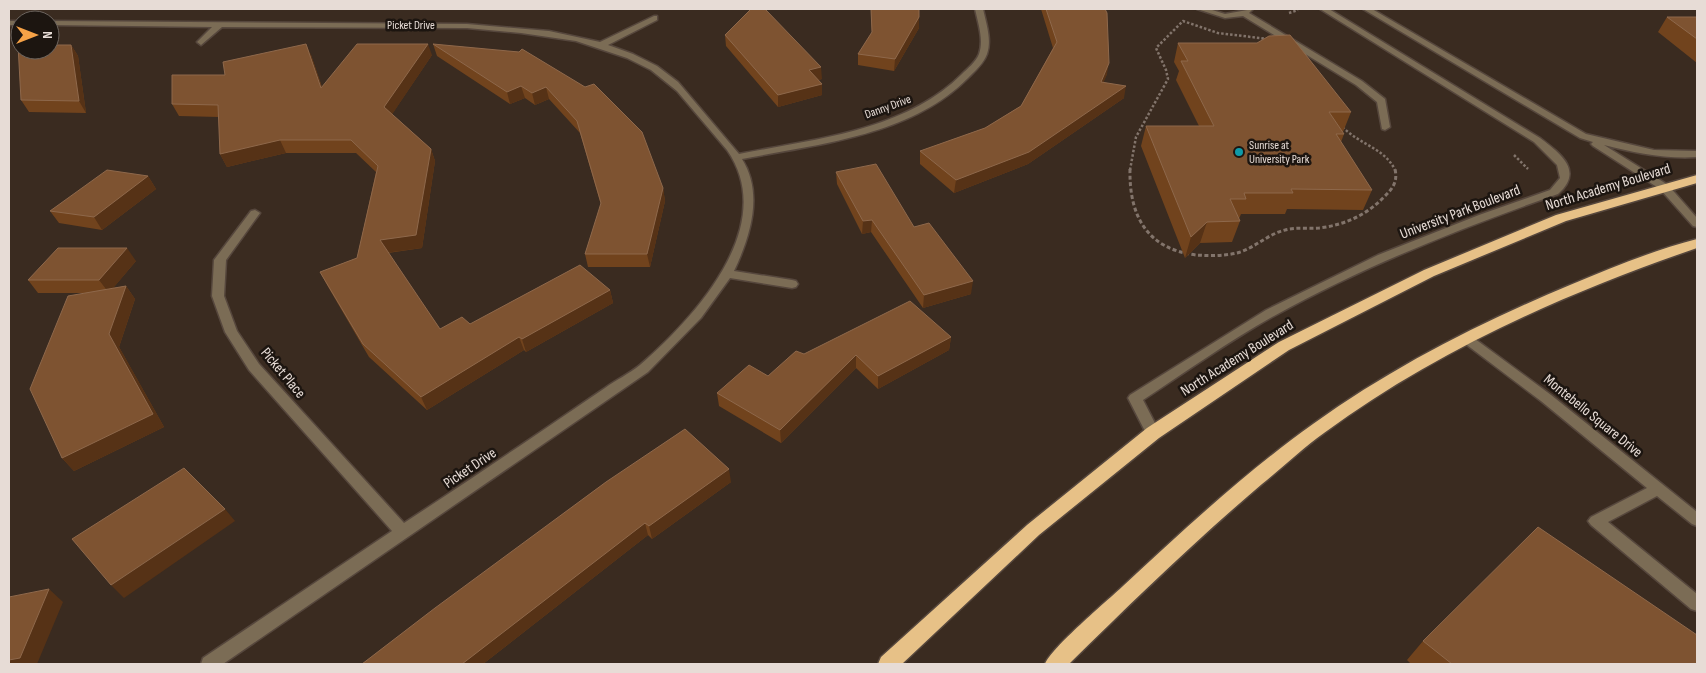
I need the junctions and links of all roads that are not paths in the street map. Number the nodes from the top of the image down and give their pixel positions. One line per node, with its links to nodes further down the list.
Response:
1 (979, 9): 14 (street, Danny Drive)
2 (1202, 9): 5 (street)
3 (1324, 9): 23 (street, University Park Boulevard)
4 (1367, 9): 12 (street)
5 (1246, 11): 11 (street)
6 (654, 18): 10 (street)
7 (60, 24): 8 (street, Picket Drive)
8 (220, 24): 9 (street); 10 (street, Picket Drive)
9 (201, 42)
10 (599, 46): 14 (street, Picket Drive)
11 (1385, 127)
12 (1583, 136): 13 (street); 16 (street)
13 (1697, 154)
14 (737, 157): 20 (street, Picket Drive)
15 (1697, 179): 16 (highway, North Academy Boulevard)
16 (1664, 187): 18 (street); 23 (highway, North Academy Boulevard)
17 (255, 214): 26 (street, Picket Place)
18 (1697, 224)
19 (1697, 242): 22 (highway)
20 (726, 274): 21 (street); 26 (street, Picket Drive)
21 (792, 284)
22 (1467, 340): 24 (street, Montebello Square Drive); 30 (highway)
23 (1153, 433): 29 (highway, North Academy Boulevard)
24 (1658, 489): 25 (street, Montebello Square Drive); 27 (street)
25 (1697, 520)
26 (402, 532): 28 (street, Picket Drive)
27 (1697, 604)
28 (209, 664)
29 (888, 664)
30 (1055, 664)

